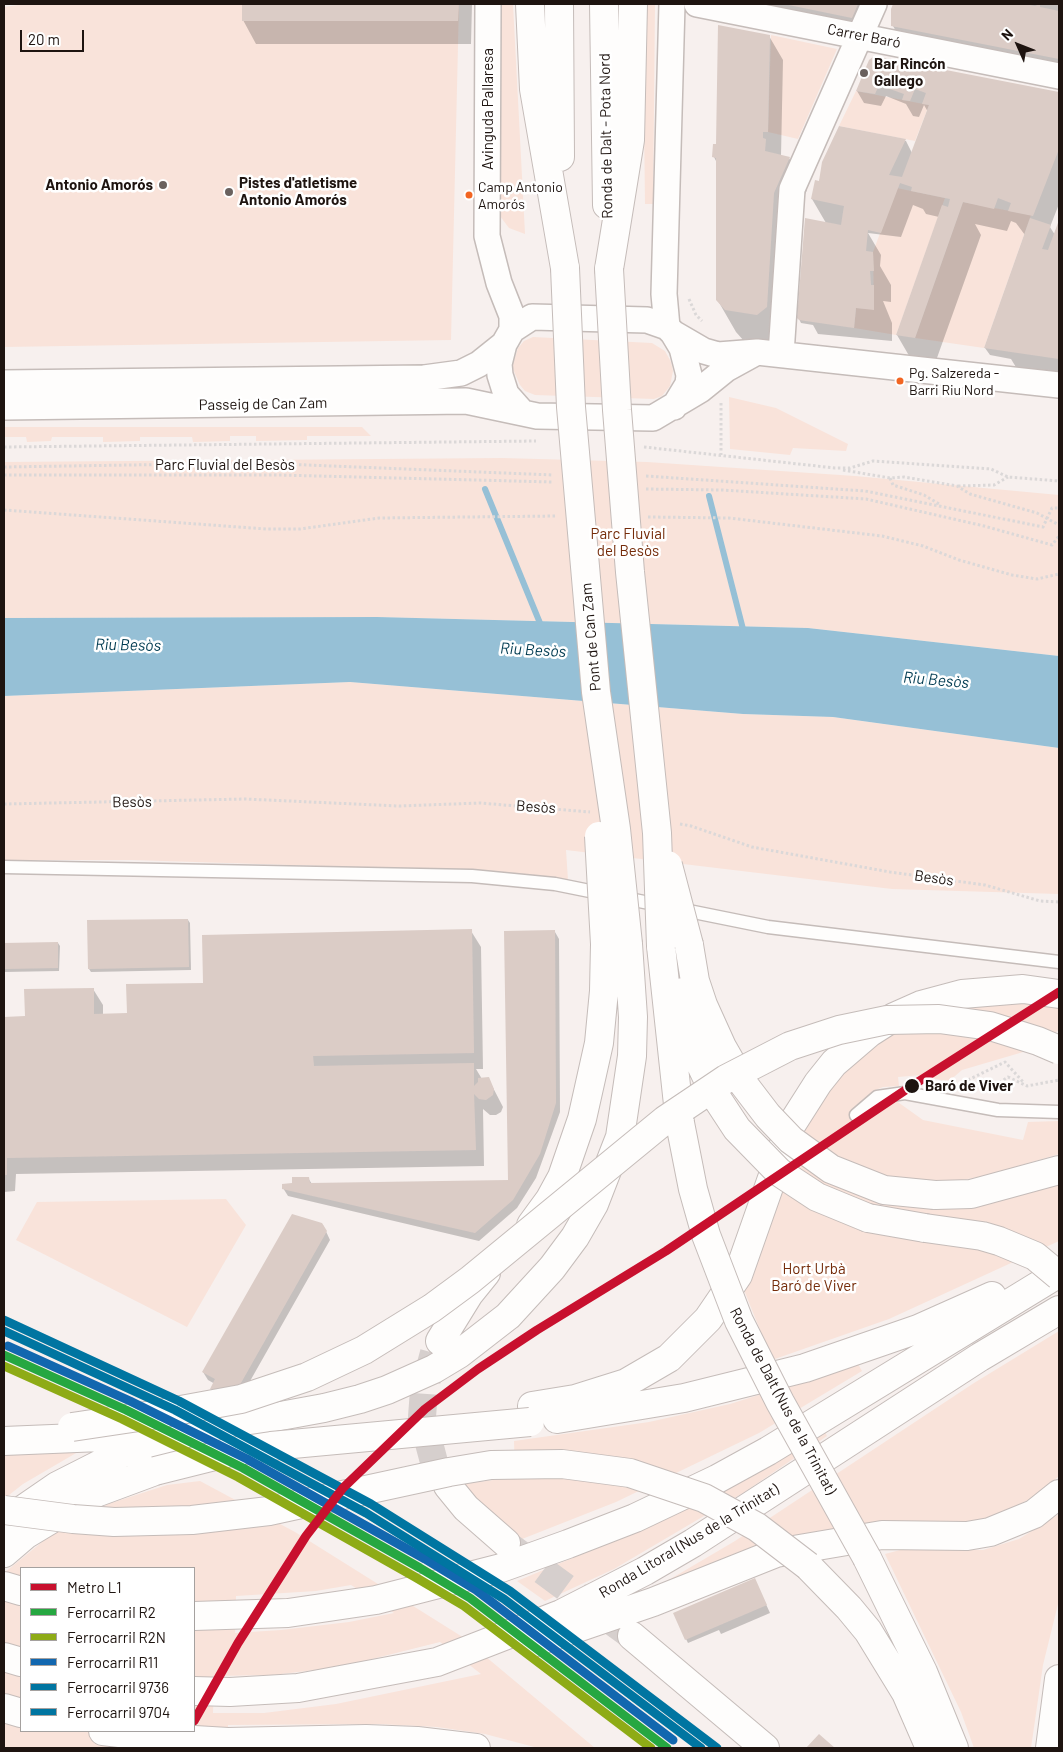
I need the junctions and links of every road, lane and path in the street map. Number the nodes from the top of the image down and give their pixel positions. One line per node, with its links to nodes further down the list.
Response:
1 (488, 4): 14 (street, Avinguda Pallaresa)
2 (530, 4): 11 (highway)
3 (558, 4): 11 (highway)
4 (604, 4): 12 (highway, Ronda de Dalt - Pota Nord)
5 (633, 4): 12 (highway)
6 (672, 4): 13 (street)
7 (697, 4): 9 (street, Carrer Baró)
8 (874, 4): 9 (street)
9 (861, 34): 10 (street, Carrer Baró); 15 (street)
10 (1059, 76)
11 (564, 268): 51 (highway, Pont de Can Zam, bridge)
12 (609, 269): 48 (highway, bridge)
13 (670, 330): 14 (street, Passeig de Can Zam); 15 (street, Passeig de Can Zam); 20 (street)
14 (508, 337): 16 (street, Passeig de Can Zam); 21 (street, Avinguda Pallaresa)
15 (769, 353): 17 (street, Passeig de Can Zam); 20 (street, Passeig de Can Zam)
16 (4, 383)
17 (1059, 386)
18 (721, 394): 25 (path)
19 (4, 407): 21 (street, Passeig de Can Zam)
20 (674, 407): 21 (street, Passeig de Can Zam)
21 (522, 412)
22 (537, 441): 23 (path)
23 (4, 447)
24 (642, 447): 25 (path)
25 (721, 455): 27 (path)
26 (4, 467): 28 (path, Parc Fluvial del Besòs)
27 (835, 468): 31 (path); 32 (path)
28 (554, 475)
29 (4, 476): 33 (path, Parc Fluvial del Besòs)
30 (642, 476): 37 (path)
31 (1008, 477): 34 (path); 35 (path)
32 (890, 478): 35 (path); 37 (path)
33 (533, 481)
34 (1059, 481)
35 (958, 486): 42 (path)
36 (656, 490): 44 (path)
37 (940, 504): 42 (path)
38 (1059, 508): 42 (path)
39 (4, 510): 40 (path)
40 (507, 515)
41 (696, 518): 45 (path)
42 (1047, 518): 43 (path)
43 (1059, 525)
44 (1059, 536)
45 (1059, 574)
46 (4, 804): 47 (path, Besòs)
47 (595, 813)
48 (665, 828): 50 (path, Besòs); 52 (highway, bridge)
49 (4, 867): 53 (lane)
50 (1059, 902)
51 (616, 944): 66 (highway); 69 (highway)
52 (676, 945): 62 (highway, bridge); 64 (highway, bridge); 93 (highway, Ronda de Dalt (Nus de la Trinitat), bridge)
53 (1059, 962)
54 (1059, 994): 67 (highway)
55 (1059, 1050): 70 (highway, bridge)
56 (968, 1080): 58 (path)
57 (1059, 1080): 58 (path)
58 (1027, 1086): 59 (path)
59 (987, 1091)
60 (1059, 1112): 61 (lane)
61 (856, 1115)
62 (1059, 1170)
63 (1059, 1265): 67 (highway)
64 (1059, 1275): 77 (highway)
65 (1059, 1310): 81 (highway, Ronda Litoral (Nus de la Trinitat))
66 (440, 1341)
67 (531, 1414): 76 (highway, bridge)
68 (4, 1428): 70 (highway)
69 (193, 1432): 70 (highway); 75 (highway)
70 (80, 1433): 71 (highway)
71 (4, 1441)
72 (448, 1486): 77 (highway)
73 (1059, 1494): 81 (highway)
74 (4, 1510): 92 (highway, bridge)
75 (4, 1523)
76 (4, 1553)
77 (503, 1555): 80 (highway)
78 (4, 1586): 79 (highway)
79 (20, 1590)
80 (195, 1616)
81 (572, 1620): 86 (highway, Ronda Litoral (Nus de la Trinitat))
82 (632, 1636): 91 (highway)
83 (4, 1657): 84 (highway)
84 (20, 1662)
85 (1059, 1679): 94 (highway)
86 (195, 1691)
87 (4, 1708): 88 (highway)
88 (20, 1713)
89 (111, 1732): 90 (highway)
90 (476, 1748)
91 (765, 1748)
92 (930, 1748)
93 (954, 1748)
94 (1050, 1748)

